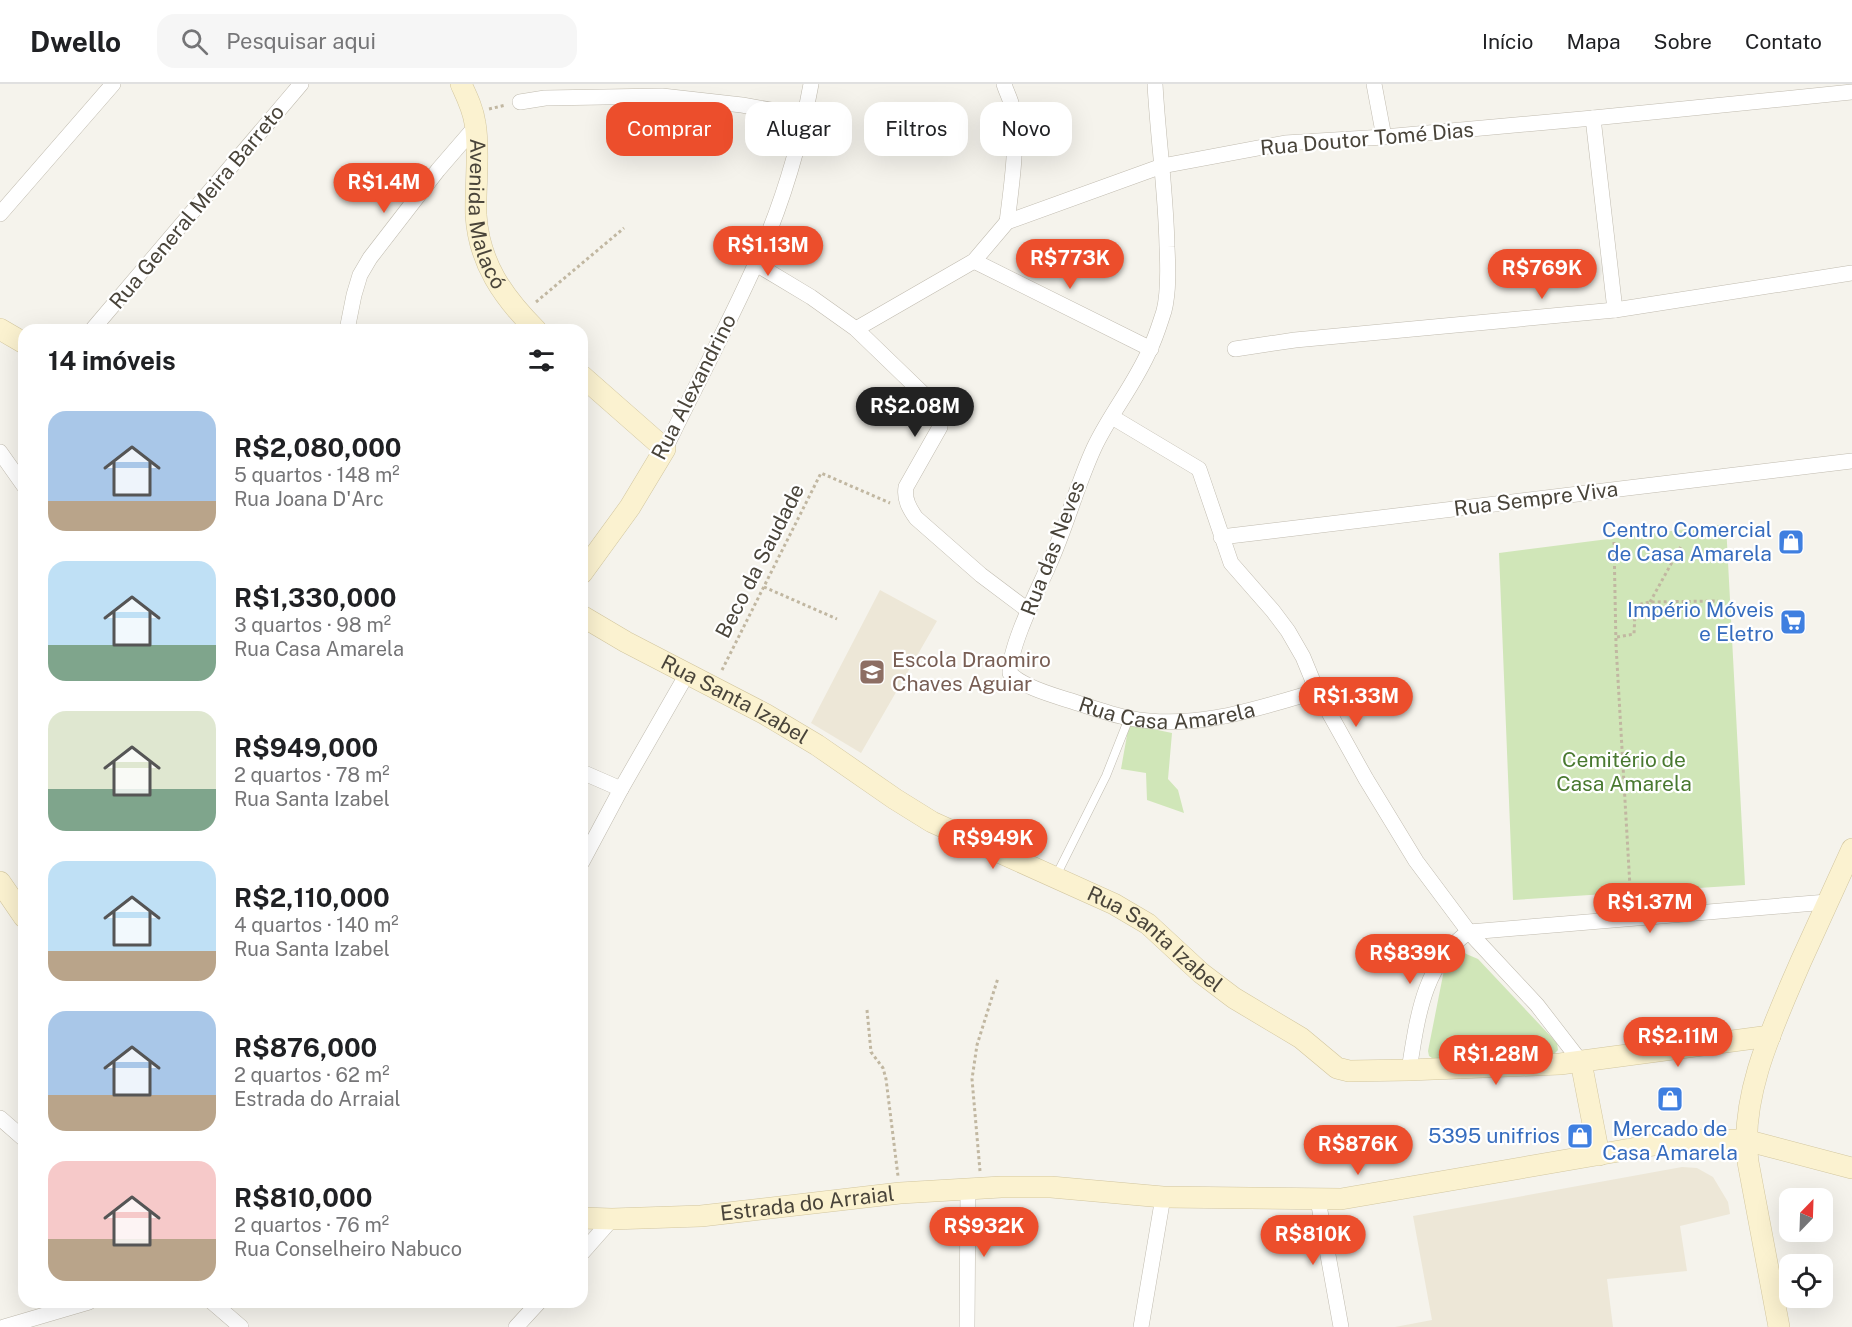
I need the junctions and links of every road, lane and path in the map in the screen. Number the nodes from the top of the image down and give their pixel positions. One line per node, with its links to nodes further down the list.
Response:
1 (112, 84): 19 (street)
2 (301, 84): 27 (street, Rua General Meira Barreto)
3 (461, 84): 15 (street, Avenida Malacó)
4 (811, 84): 12 (street, Rua Alexandrino)
5 (1004, 84): 20 (street)
6 (1155, 84): 18 (street, Rua das Neves)
7 (1374, 84): 16 (street)
8 (662, 90): 9 (street); 13 (street)
9 (545, 91): 11 (street)
10 (1852, 92): 14 (street, Rua Doutor Tomé Dias)
11 (520, 102): 15 (path)
12 (808, 102)
13 (745, 106)
14 (1593, 118): 16 (street, Rua Doutor Tomé Dias); 25 (street)
15 (475, 119): 26 (street, Avenida Malacó); 28 (street)
16 (1384, 137): 18 (street, Rua Doutor Tomé Dias)
17 (793, 156): 23 (street, Rua Alexandrino)
18 (1162, 166): 20 (street, Rua Doutor Tomé Dias); 33 (street, Rua das Neves)
19 (0, 214)
20 (1007, 222): 22 (street, Rua Doutor Tomé Dias)
21 (624, 228): 26 (path)
22 (974, 261): 31 (street, Rua Doutor Tomé Dias); 33 (street)
23 (756, 264): 31 (street); 37 (street, Rua Alexandrino)
24 (1852, 273): 25 (street)
25 (1615, 310): 34 (street)
26 (521, 314): 29 (street, Avenida Malacó)
27 (97, 324)
28 (348, 324)
29 (530, 324)
30 (0, 329): 32 (street)
31 (856, 329): 41 (street)
32 (18, 340)
33 (1151, 349): 36 (street, Rua das Neves)
34 (1235, 349)
35 (588, 381): 37 (street)
36 (1112, 417): 42 (street); 49 (street, Rua das Neves)
37 (665, 449): 45 (street, Rua Alexandrino)
38 (0, 452): 40 (street)
39 (1852, 461): 42 (street, Rua Sempre Viva)
40 (18, 478)
41 (912, 513): 46 (path, Beco da Saudade); 49 (street)
42 (1221, 537): 56 (street)
43 (1614, 542): 52 (path)
44 (1681, 546): 48 (path)
45 (588, 565)
46 (764, 587): 51 (path); 55 (path, Beco da Saudade)
47 (1718, 601): 48 (path)
48 (1650, 602): 52 (path)
49 (1029, 611): 54 (street, Rua das Neves)
50 (588, 619): 53 (street, Rua Santa Izabel)
51 (837, 619)
52 (1617, 637): 64 (path)
53 (687, 674): 55 (street, Rua Santa Izabel); 59 (street)
54 (1018, 681): 57 (street, Rua Casa Amarela)
55 (713, 688): 62 (street, Rua Santa Izabel)
56 (1317, 691): 57 (street, Rua Casa Amarela); 67 (street)
57 (1129, 718): 62 (lane)
58 (588, 775): 59 (street)
59 (621, 789): 61 (street)
60 (1852, 849): 65 (street)
61 (588, 850)
62 (1055, 878): 72 (street, Rua Santa Izabel)
63 (0, 882): 66 (street)
64 (1630, 887)
65 (1827, 902): 67 (street); 70 (street)
66 (18, 908)
67 (1469, 932): 71 (street); 72 (street)
68 (998, 978): 78 (path)
69 (867, 1011): 79 (path)
70 (1770, 1036): 71 (street, Rua Santa Izabel); 75 (street)
71 (1581, 1062): 72 (street, Rua Santa Izabel); 76 (street)
72 (1409, 1070)
73 (0, 1118): 74 (street)
74 (18, 1134)
75 (1745, 1140): 76 (street, Estrada do Arraial); 77 (street, Estrada do Arraial); 94 (street)
76 (1599, 1155): 81 (street, Estrada do Arraial)
77 (1852, 1168)
78 (975, 1188): 79 (street, Estrada do Arraial); 80 (street, Estrada do Arraial); 91 (street)
79 (900, 1193): 83 (street, Estrada do Arraial)
80 (1163, 1197): 81 (street, Estrada do Arraial); 92 (street)
81 (1318, 1200): 93 (street)
82 (588, 1218): 83 (street, Estrada do Arraial)
83 (612, 1219): 84 (street)
84 (588, 1246)
85 (69, 1308): 88 (street)
86 (219, 1308): 89 (street)
87 (533, 1308): 90 (street)
88 (4, 1327)
89 (241, 1327)
90 (516, 1327)
91 (967, 1327)
92 (1141, 1327)
93 (1341, 1327)
94 (1779, 1327)

